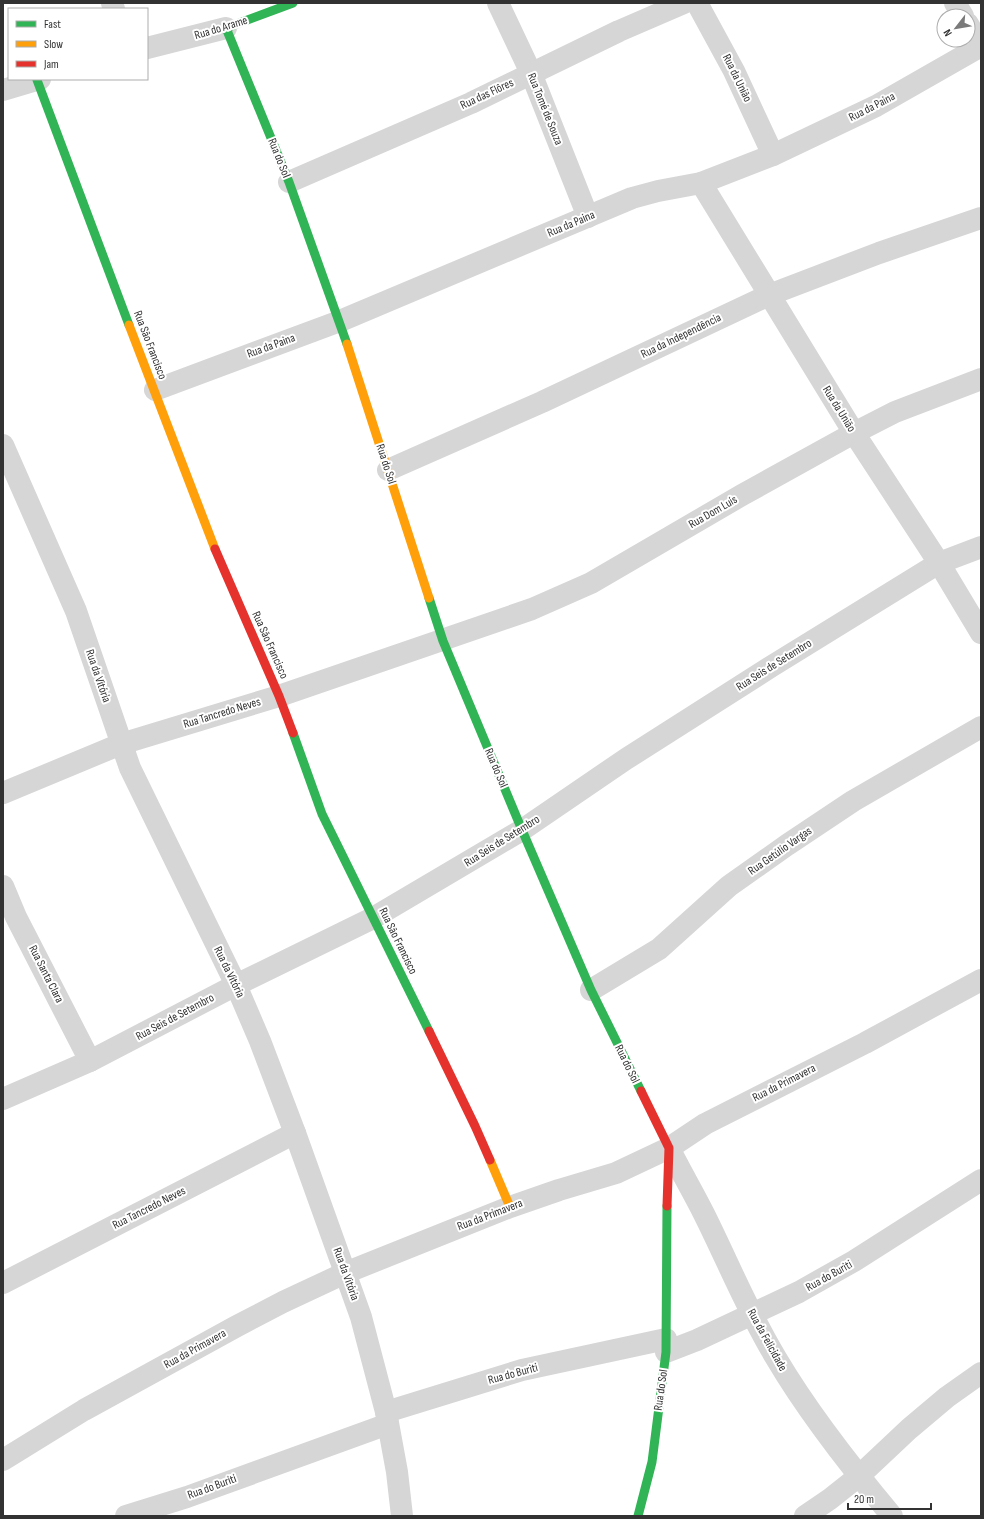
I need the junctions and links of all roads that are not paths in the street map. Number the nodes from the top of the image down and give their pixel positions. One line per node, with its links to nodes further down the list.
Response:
1 (294, 3): 5 (street, Rua do Arame)
2 (498, 3): 8 (street, Rua Tomé de Souza)
3 (684, 3): 8 (street, Rua das Flôres)
4 (697, 3): 12 (street, Rua da União)
5 (226, 28): 7 (street, Rua do Arame); 13 (street, Rua do Sol)
6 (981, 46): 12 (street, Rua da Paina)
7 (148, 48)
8 (531, 73): 13 (street, Rua das Flôres); 15 (street, Rua Tomé de Souza)
9 (36, 80): 11 (street)
10 (39, 80): 20 (street, Rua São Francisco)
11 (3, 90)
12 (773, 155): 14 (street, Rua da Paina)
13 (289, 182): 18 (street, Rua do Sol)
14 (701, 184): 15 (street, Rua da Paina); 17 (street, Rua da União)
15 (588, 218): 18 (street, Rua da Paina)
16 (981, 218): 17 (street, Rua da Independência)
17 (769, 295): 21 (street, Rua da União); 23 (street, Rua da Independência)
18 (340, 321): 20 (street, Rua da Paina); 23 (street, Rua do Sol)
19 (981, 379): 21 (street, Rua Dom Luís)
20 (155, 390): 28 (street, Rua São Francisco)
21 (854, 433): 25 (street, Rua da União); 27 (street, Rua Dom Luís)
22 (3, 445): 30 (street, Rua da Vitória)
23 (388, 470): 27 (street, Rua do Sol)
24 (981, 547): 25 (street, Rua Seis de Setembro)
25 (939, 564): 26 (street, Rua da União); 32 (street, Rua Seis de Setembro)
26 (981, 633)
27 (443, 640): 28 (street, Rua Tancredo Neves); 32 (street, Rua do Sol)
28 (279, 696): 30 (street, Rua Tancredo Neves); 34 (street, Rua São Francisco)
29 (981, 726): 37 (street, Rua Getúlio Vargas)
30 (121, 744): 31 (street, Rua Tancredo Neves); 36 (street, Rua da Vitória)
31 (3, 793)
32 (522, 830): 34 (street, Rua Seis de Setembro); 37 (street, Rua do Sol)
33 (3, 886): 38 (street, Rua Santa Clara)
34 (373, 918): 36 (street, Rua Seis de Setembro); 43 (street, Rua São Francisco)
35 (981, 980): 41 (street, Rua da Primavera)
36 (236, 985): 38 (street, Rua Seis de Setembro); 40 (street, Rua da Vitória)
37 (591, 990): 41 (street, Rua do Sol)
38 (90, 1061): 39 (street, Rua Seis de Setembro)
39 (3, 1099)
40 (295, 1133): 44 (street, Rua da Vitória); 45 (street, Rua Tancredo Neves)
41 (669, 1148): 43 (street, Rua da Primavera); 46 (street, Rua da Felicidade); 47 (street, Rua do Sol)
42 (981, 1180): 46 (street, Rua do Buriti)
43 (510, 1207): 44 (street, Rua da Primavera)
44 (345, 1273): 49 (street, Rua da Vitória); 50 (street, Rua da Primavera)
45 (3, 1283)
46 (752, 1314): 47 (street, Rua do Buriti); 51 (street, Rua da Felicidade)
47 (666, 1346): 49 (street, Rua do Buriti); 55 (street, Rua do Sol)
48 (981, 1373): 51 (street)
49 (387, 1418): 52 (street, Rua do Buriti); 54 (street, Rua da Vitória)
50 (3, 1460)
51 (859, 1476): 56 (street); 57 (street, Rua da Felicidade)
52 (160, 1511): 53 (street, Rua do Buriti)
53 (126, 1516)
54 (402, 1516)
55 (638, 1516)
56 (805, 1516)
57 (892, 1516)

